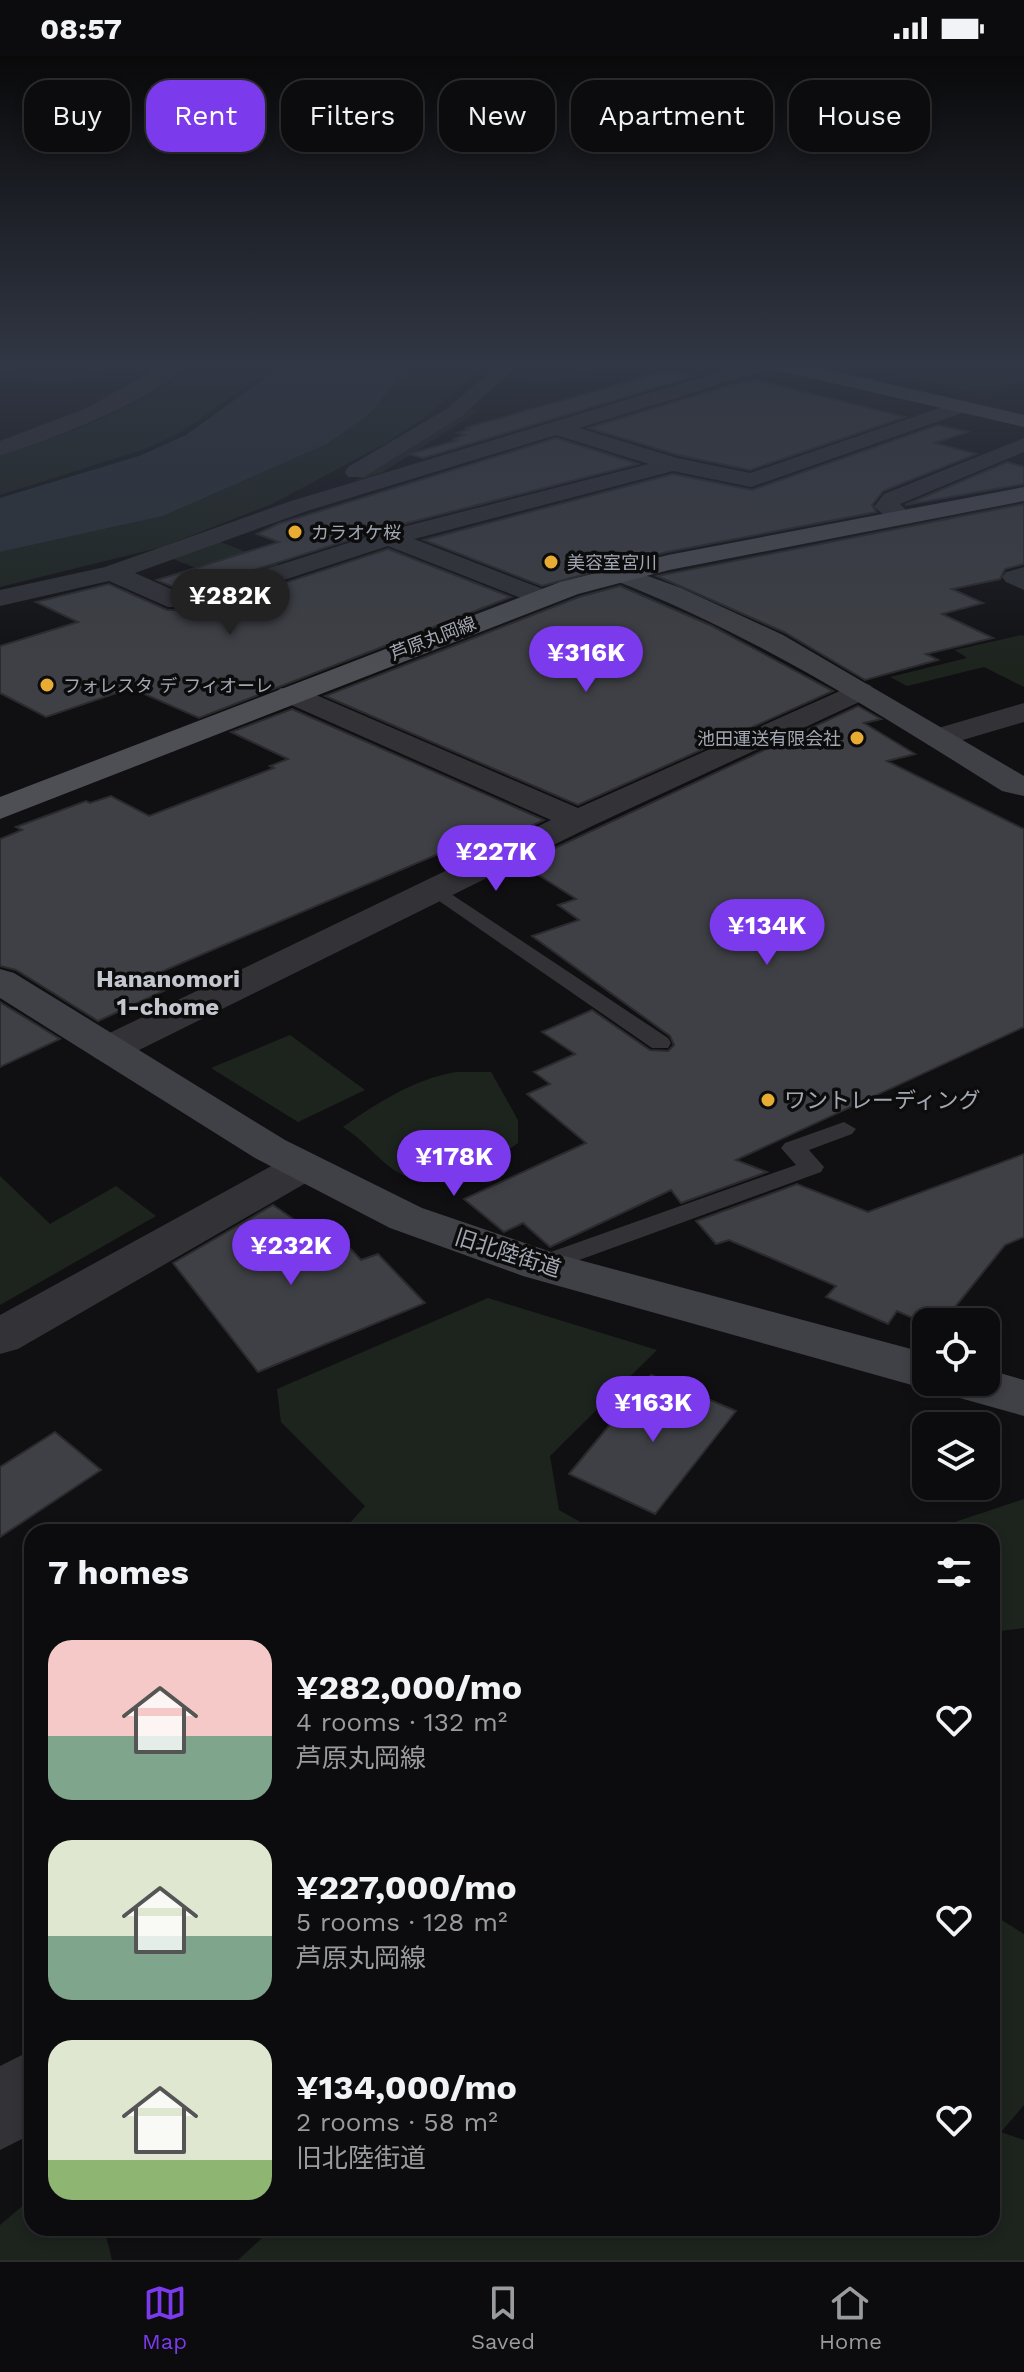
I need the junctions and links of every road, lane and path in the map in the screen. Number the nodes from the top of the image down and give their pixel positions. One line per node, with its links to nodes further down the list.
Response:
1 (367, 465): 10 (street)
2 (435, 465): 10 (street)
3 (670, 465): 12 (street)
4 (677, 465): 5 (street)
5 (799, 465)
6 (973, 465): 8 (street)
7 (901, 475): 8 (street)
8 (931, 482): 11 (street)
9 (1024, 494): 11 (main road, 芦原丸岡線)
10 (299, 506): 12 (street); 13 (street)
11 (901, 517): 14 (main road, 芦原丸岡線)
12 (389, 538): 13 (street); 17 (street)
13 (112, 573): 18 (street)
14 (620, 574): 17 (main road, 芦原丸岡線); 19 (street)
15 (1024, 575): 16 (street)
16 (1024, 582)
17 (539, 597): 20 (main road, 芦原丸岡線)
18 (0, 598)
19 (860, 691): 22 (street); 25 (street)
20 (290, 694): 24 (main road, 芦原丸岡線); 25 (street)
21 (1024, 712): 22 (street)
22 (939, 738): 23 (street)
23 (1020, 787)
24 (0, 809)
25 (578, 820): 26 (street)
26 (436, 890): 28 (lane); 29 (street)
27 (0, 981): 29 (street, 旧北陸街道)
28 (660, 1043)
29 (109, 1049): 31 (street, 旧北陸街道)
30 (844, 1129): 32 (lane)
31 (302, 1167): 32 (street, 旧北陸街道); 33 (street)
32 (540, 1265): 34 (street, 旧北陸街道)
33 (0, 1337)
34 (912, 1367)
35 (1000, 1391): 36 (street)
36 (1024, 1398)
37 (24, 2094): 38 (street)
38 (0, 2113)

